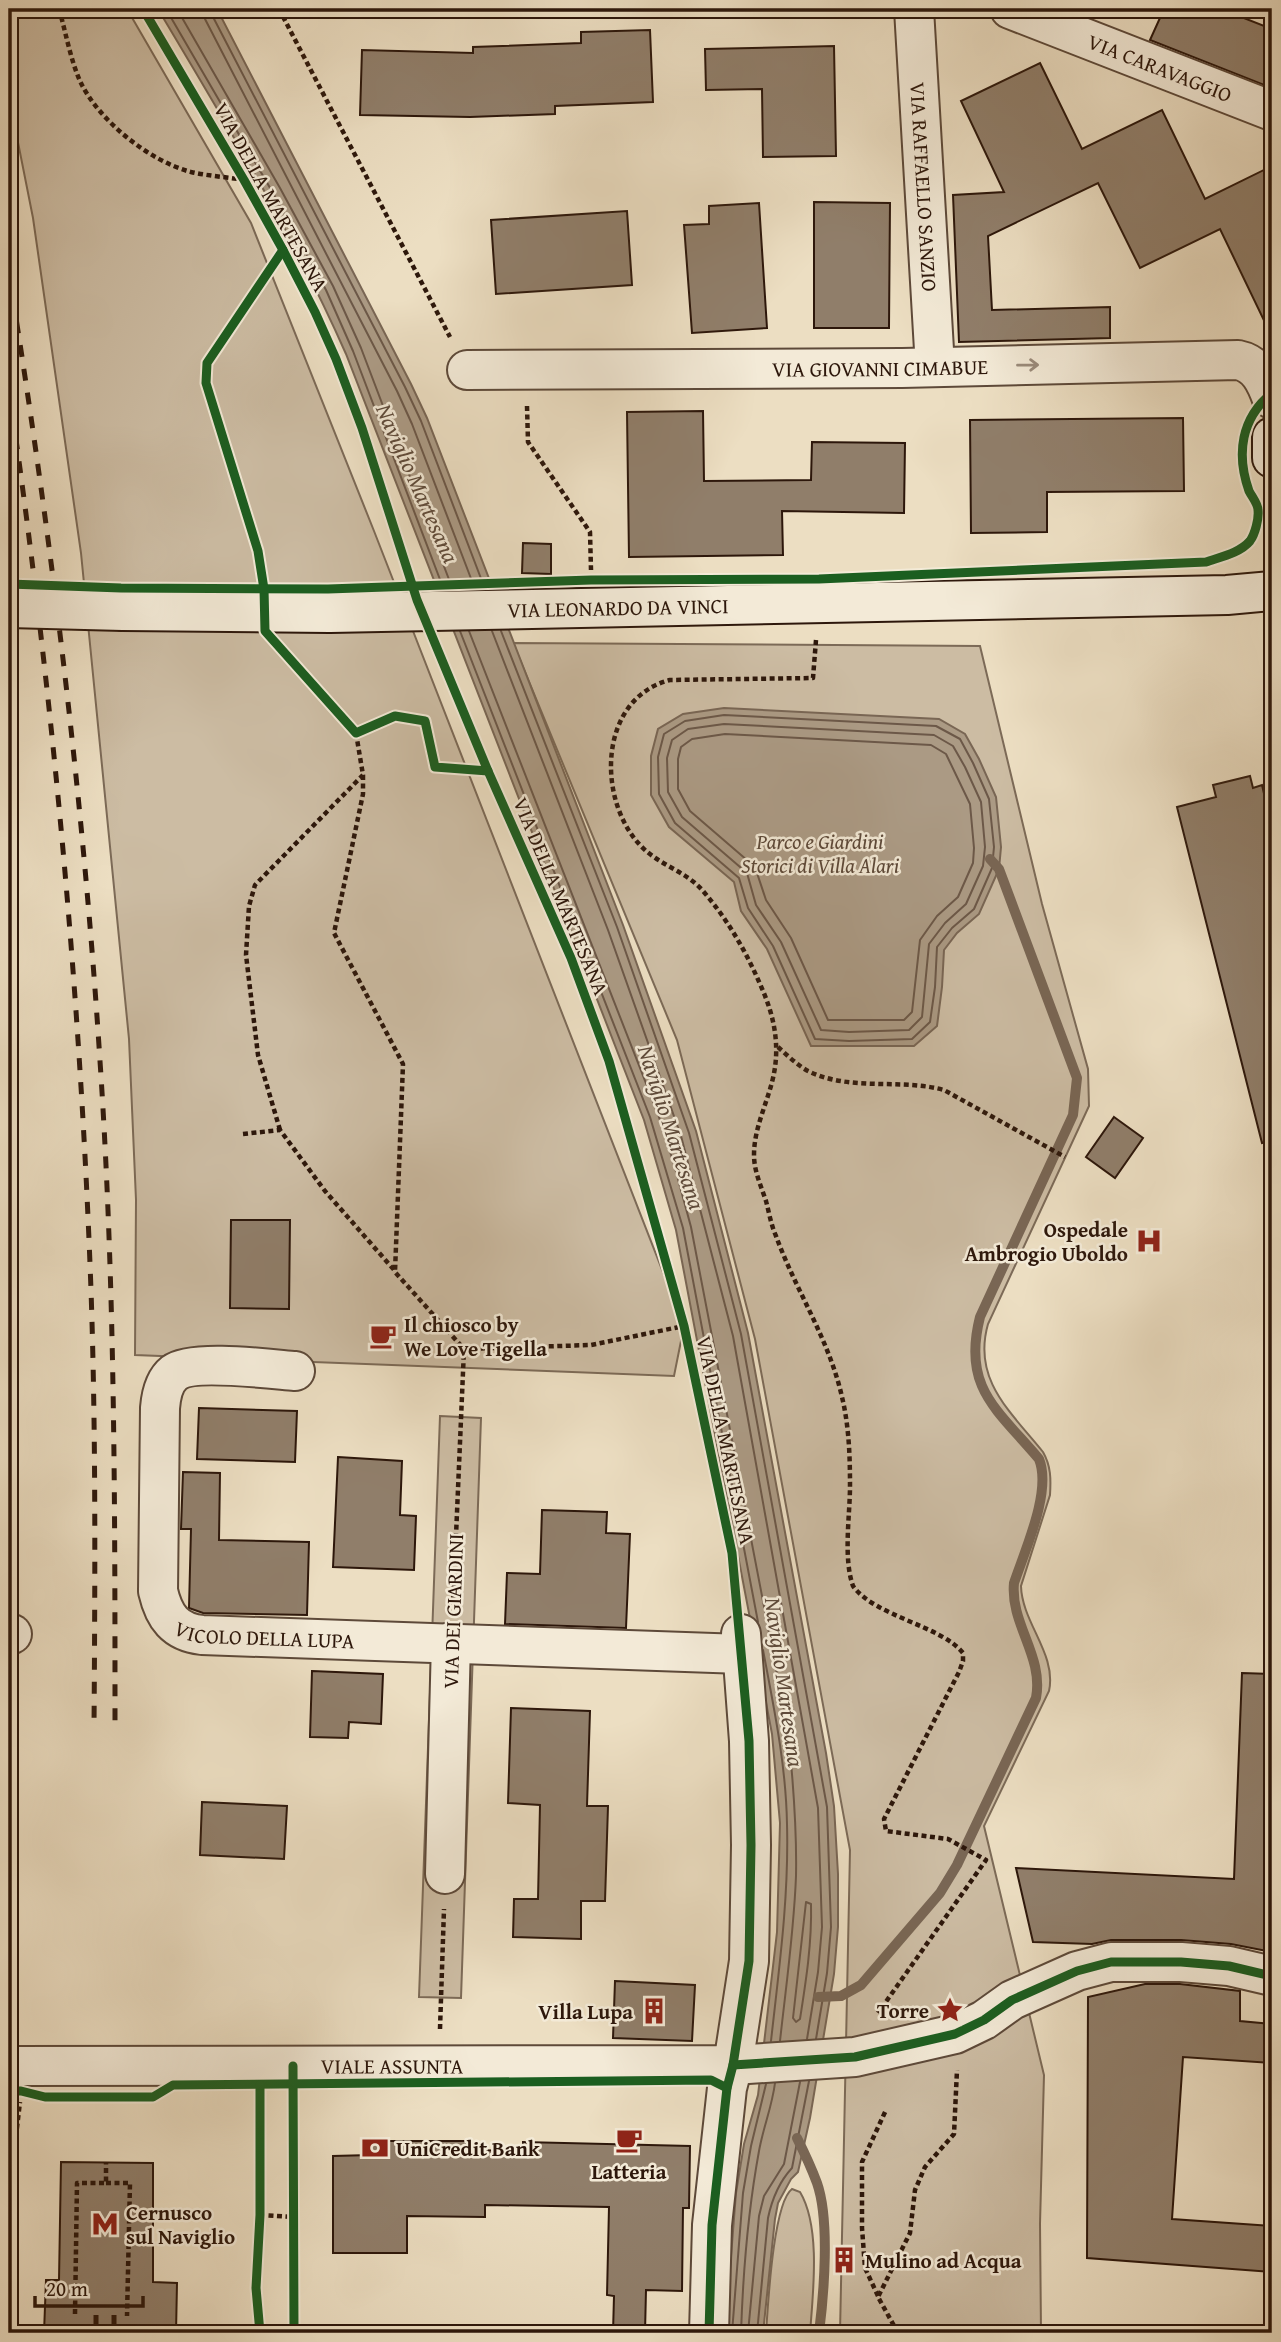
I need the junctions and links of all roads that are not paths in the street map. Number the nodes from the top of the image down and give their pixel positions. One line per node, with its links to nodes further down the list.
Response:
1 (914, 9): 4 (street, VIA RAFFAELLO SANZIO)
2 (1010, 9): 3 (street, VIA CARAVAGGIO)
3 (1272, 111)
4 (935, 367): 5 (street, VIA GIOVANNI CIMABUE); 6 (street, VIA GIOVANNI CIMABUE, one-way to 6)
5 (467, 370)
6 (1272, 399)
7 (1272, 437): 8 (street)
8 (1272, 458)
9 (1272, 563): 11 (street)
10 (1272, 590): 11 (street, VIA LEONARDO DA VINCI)
11 (1227, 595): 12 (street, VIA LEONARDO DA VINCI, bridge)
12 (9, 608)
13 (296, 1371): 14 (street, VICOLO DELLA LUPA)
14 (451, 1642): 15 (street, VIA DEI GIARDINI); 17 (street, VICOLO DELLA LUPA)
15 (446, 1874)
16 (1272, 1976): 17 (street, VIALE ASSUNTA)
17 (733, 2066): 18 (street, VIALE ASSUNTA); 19 (street)
18 (15, 2078)
19 (709, 2333)

